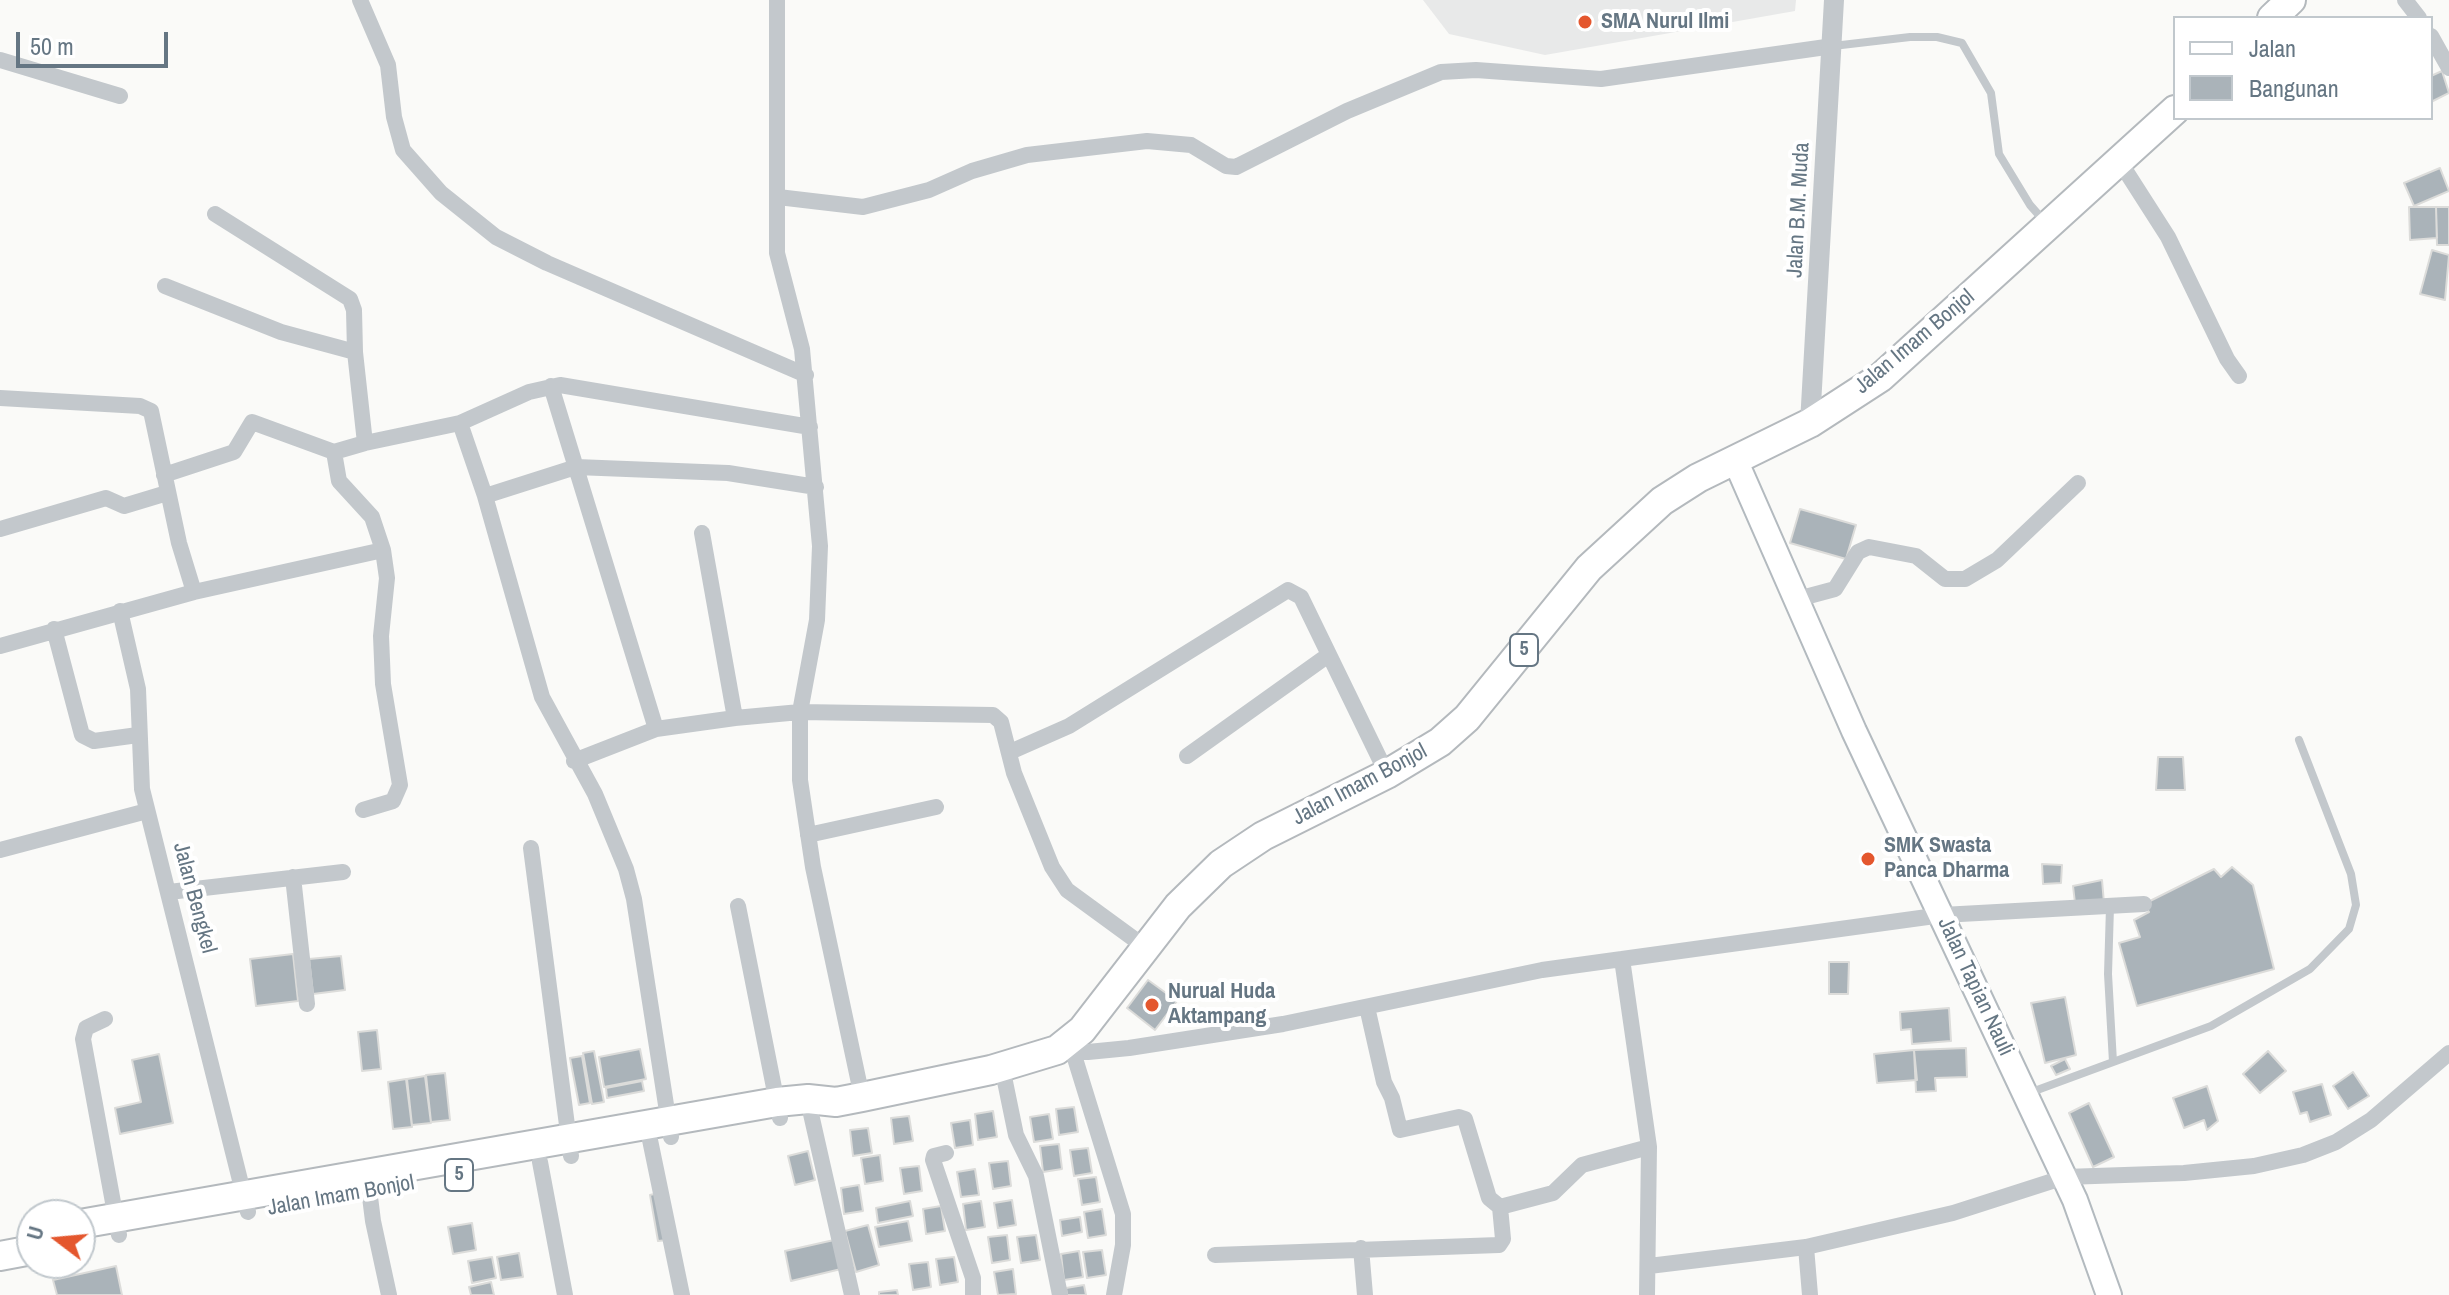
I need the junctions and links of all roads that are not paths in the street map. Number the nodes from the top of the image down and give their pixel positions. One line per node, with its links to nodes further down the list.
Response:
1 (360, 0): 20 (street)
2 (777, 0): 15 (street)
3 (1834, 0): 9 (street, Jalan B.M. Muda)
4 (2291, 0): 6 (highway)
5 (2405, 0): 7 (street)
6 (2274, 16)
7 (2417, 16)
8 (2433, 40): 11 (street)
9 (1833, 46): 15 (street); 17 (lane); 25 (street, Jalan B.M. Muda)
10 (0, 62): 12 (street)
11 (2449, 68)
12 (120, 96)
13 (2173, 112): 14 (highway, Jalan Imam Bonjol / 5)
14 (2120, 162): 17 (highway, Jalan Imam Bonjol / 5); 21 (street)
15 (778, 197): 20 (street)
16 (215, 214): 19 (street)
17 (2048, 226): 25 (highway, Jalan Imam Bonjol / 5)
18 (165, 286): 19 (street)
19 (355, 352): 27 (street)
20 (806, 375): 26 (street)
21 (2239, 376)
22 (551, 386): 24 (street); 26 (street); 30 (street)
23 (0, 398): 31 (street)
24 (460, 423): 27 (street); 35 (street)
25 (1810, 423): 29 (highway, Jalan Imam Bonjol / 5)
26 (810, 427): 33 (street)
27 (365, 443): 28 (street)
28 (334, 452): 31 (street); 38 (street)
29 (1736, 462): 40 (main road, Jalan Tapian Nauli); 53 (highway, Jalan Imam Bonjol / 5)
30 (576, 467): 33 (street); 35 (street); 47 (street)
31 (164, 475): 34 (street)
32 (2078, 483): 40 (street)
33 (816, 487): 45 (street)
34 (167, 493): 36 (street); 39 (street)
35 (485, 496): 52 (street)
36 (0, 529)
37 (702, 533): 46 (street)
38 (383, 550): 39 (street); 55 (street)
39 (194, 592): 41 (street)
40 (1794, 600): 66 (main road, Jalan Tapian Nauli)
41 (120, 611): 42 (street); 48 (street, Jalan Bengkel)
42 (54, 629): 43 (street); 48 (street)
43 (0, 646)
44 (1327, 656): 50 (street); 51 (street); 53 (street)
45 (800, 712): 46 (street); 50 (street); 57 (street)
46 (735, 718): 47 (street)
47 (656, 729): 52 (street)
48 (138, 735): 56 (street, Jalan Bengkel)
49 (2299, 740): 74 (lane)
50 (1010, 752): 67 (street)
51 (1187, 756)
52 (574, 761): 79 (street)
53 (1387, 774): 67 (highway, Jalan Imam Bonjol / 5)
54 (936, 807): 57 (street)
55 (363, 810)
56 (147, 811): 59 (street); 62 (street, Jalan Bengkel)
57 (808, 835): 77 (street)
58 (531, 848): 80 (street)
59 (0, 850)
60 (343, 872): 61 (street)
61 (293, 877): 62 (street); 69 (street)
62 (169, 892): 86 (street, Jalan Bengkel)
63 (2144, 904): 65 (street)
64 (738, 906): 78 (street)
65 (2110, 907): 66 (street); 74 (lane)
66 (1942, 915): 68 (street); 76 (main road, Jalan Tapian Nauli)
67 (1145, 947): 72 (highway, Jalan Imam Bonjol / 5)
68 (1622, 959): 70 (street); 81 (street)
69 (307, 1004)
70 (1367, 1007): 72 (street); 87 (street)
71 (105, 1019): 89 (street)
72 (1065, 1051): 75 (highway, Jalan Imam Bonjol / 5); 101 (street)
73 (2449, 1053): 84 (street)
74 (2113, 1062): 76 (lane)
75 (1002, 1067): 77 (highway, Jalan Imam Bonjol / 5); 100 (street)
76 (2024, 1094): 84 (main road, Jalan Tapian Nauli)
77 (829, 1103): 78 (highway, Jalan Imam Bonjol / 5); 98 (street)
78 (779, 1110): 79 (highway, Jalan Imam Bonjol / 5)
79 (663, 1132): 80 (highway, Jalan Imam Bonjol / 5); 97 (street)
80 (570, 1147): 83 (highway, Jalan Imam Bonjol / 5); 85 (highway, Jalan Imam Bonjol / 5)
81 (1649, 1147): 87 (street); 94 (street)
82 (946, 1153): 99 (street)
83 (540, 1162): 85 (highway, Jalan Imam Bonjol / 5); 96 (street)
84 (2065, 1177): 91 (street); 105 (main road, Jalan Tapian Nauli)
85 (368, 1182): 86 (highway, Jalan Imam Bonjol / 5); 95 (street)
86 (246, 1203): 89 (highway, Jalan Imam Bonjol / 5)
87 (1500, 1207): 92 (street)
88 (96, 1225): 89 (highway, Jalan Imam Bonjol / 5)
89 (118, 1226): 90 (highway, Jalan Imam Bonjol / 5)
90 (96, 1235)
91 (1806, 1247): 94 (street); 104 (street)
92 (1361, 1248): 93 (street); 102 (street)
93 (1215, 1255)
94 (1649, 1266): 103 (street)
95 (389, 1295)
96 (565, 1295)
97 (682, 1295)
98 (852, 1295)
99 (973, 1295)
100 (1060, 1295)
101 (1114, 1295)
102 (1365, 1295)
103 (1647, 1295)
104 (1810, 1295)
105 (2109, 1295)

